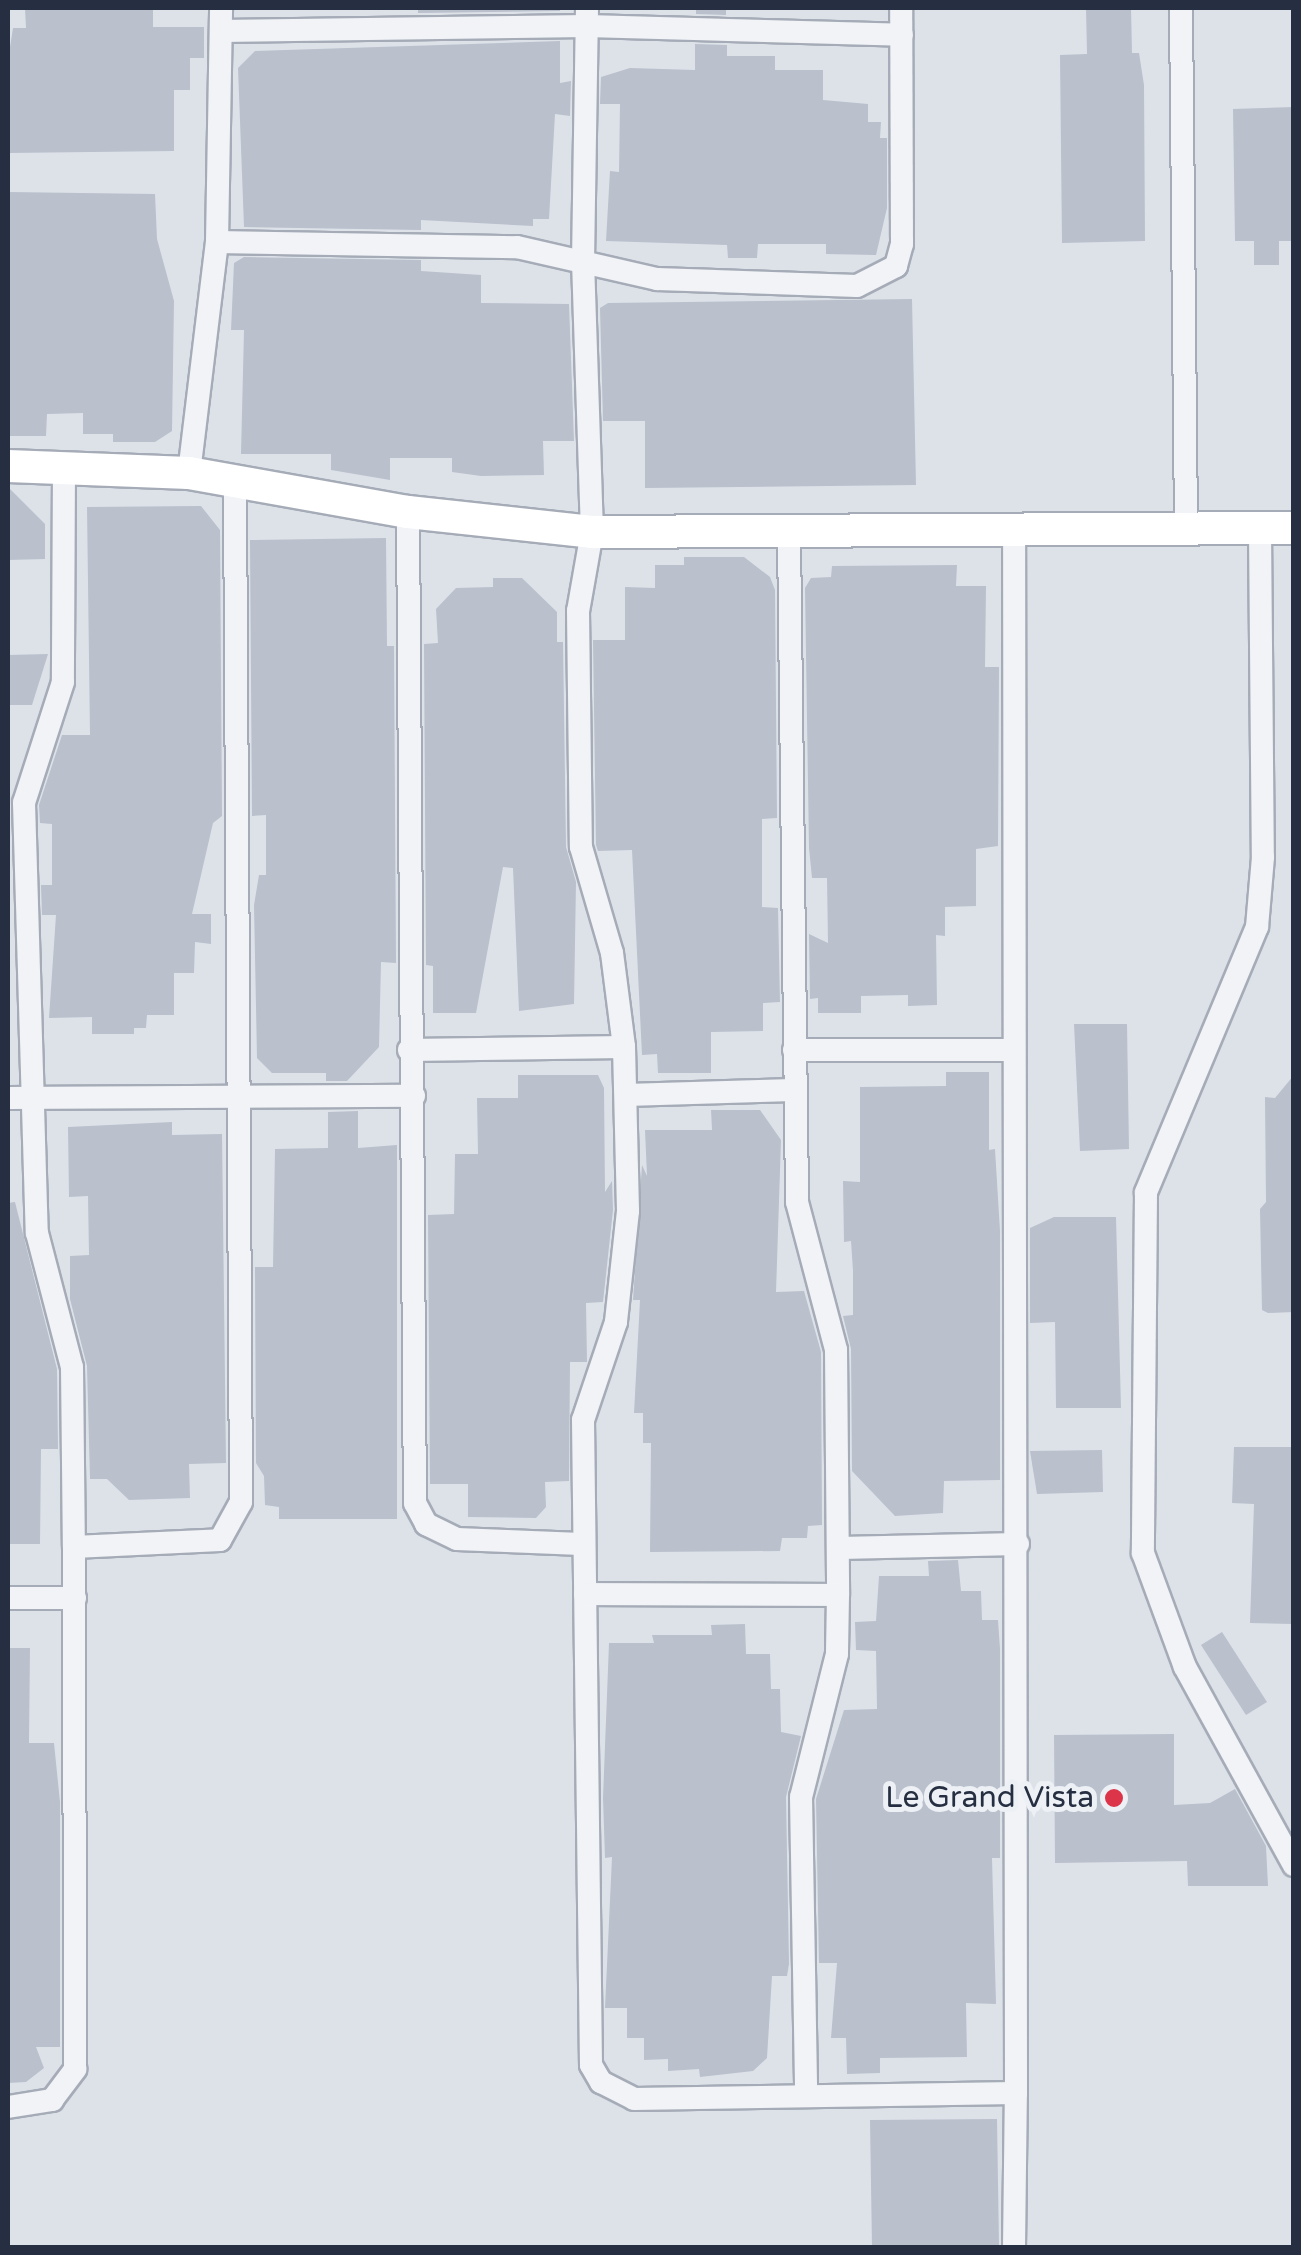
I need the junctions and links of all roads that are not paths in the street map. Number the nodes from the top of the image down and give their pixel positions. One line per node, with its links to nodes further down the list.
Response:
1 (901, 8): 5 (street)
2 (1181, 8): 14 (street)
3 (587, 17): 4 (street); 5 (street); 7 (street)
4 (221, 19): 6 (street)
5 (902, 35): 7 (street)
6 (217, 242): 7 (street); 10 (street)
7 (583, 261): 16 (street)
8 (8, 466): 9 (street)
9 (64, 468): 10 (street); 27 (street)
10 (189, 473): 11 (street)
11 (235, 486): 12 (street); 24 (street)
12 (408, 512): 16 (street); 20 (street)
13 (1294, 528): 15 (street)
14 (1186, 530): 15 (street); 17 (street)
15 (1260, 530): 36 (street)
16 (592, 532): 18 (street); 19 (street)
17 (1014, 532): 18 (street); 22 (street)
18 (788, 534): 21 (street)
19 (624, 1047): 20 (street); 25 (street)
20 (409, 1050): 26 (street)
21 (794, 1050): 22 (street); 23 (street)
22 (1012, 1050): 29 (street)
23 (793, 1090): 25 (street); 31 (street)
24 (240, 1092): 26 (street); 27 (street); 30 (street)
25 (626, 1095): 28 (street)
26 (414, 1096): 28 (street)
27 (19, 1099): 30 (street)
28 (581, 1544): 32 (street)
29 (1018, 1544): 31 (street); 37 (street)
30 (74, 1548): 35 (street)
31 (840, 1548): 33 (street)
32 (586, 1594): 33 (street); 38 (street)
33 (838, 1595): 38 (street)
34 (8, 1598): 35 (street)
35 (75, 1598): 39 (street)
36 (1294, 1864)
37 (1016, 2093): 38 (street); 40 (street)
38 (806, 2094)
39 (8, 2107)
40 (1014, 2248)

